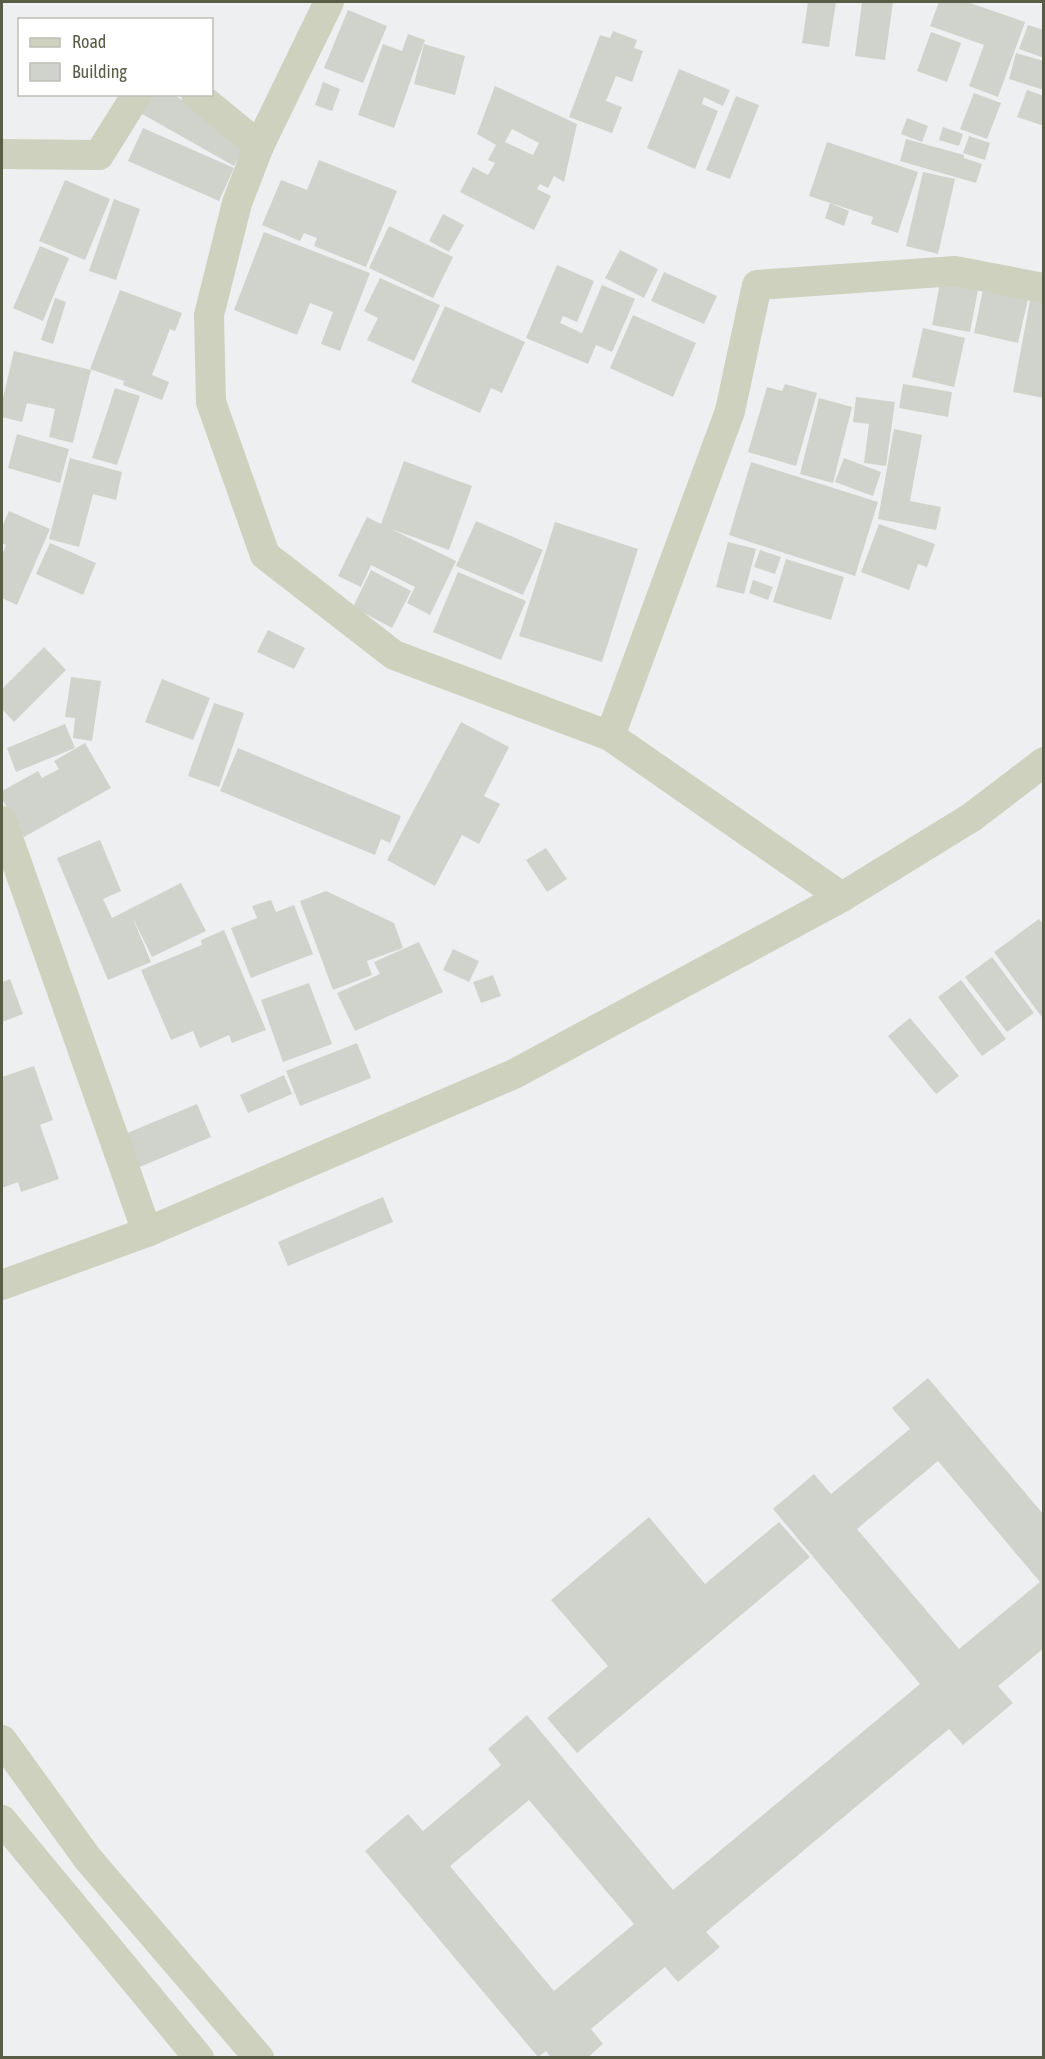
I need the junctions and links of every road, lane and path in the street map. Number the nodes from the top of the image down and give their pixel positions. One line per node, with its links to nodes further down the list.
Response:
1 (329, 2): 4 (street)
2 (136, 96): 5 (street)
3 (198, 96): 4 (street)
4 (259, 146): 7 (street)
5 (2, 154)
6 (1044, 288): 7 (street)
7 (610, 736): 10 (street)
8 (1044, 762): 10 (street)
9 (2, 820): 11 (street)
10 (842, 897): 11 (street)
11 (147, 1232): 12 (street)
12 (2, 1285)
13 (2, 1740): 16 (street)
14 (2, 1820): 15 (street)
15 (199, 2058)
16 (259, 2058)

